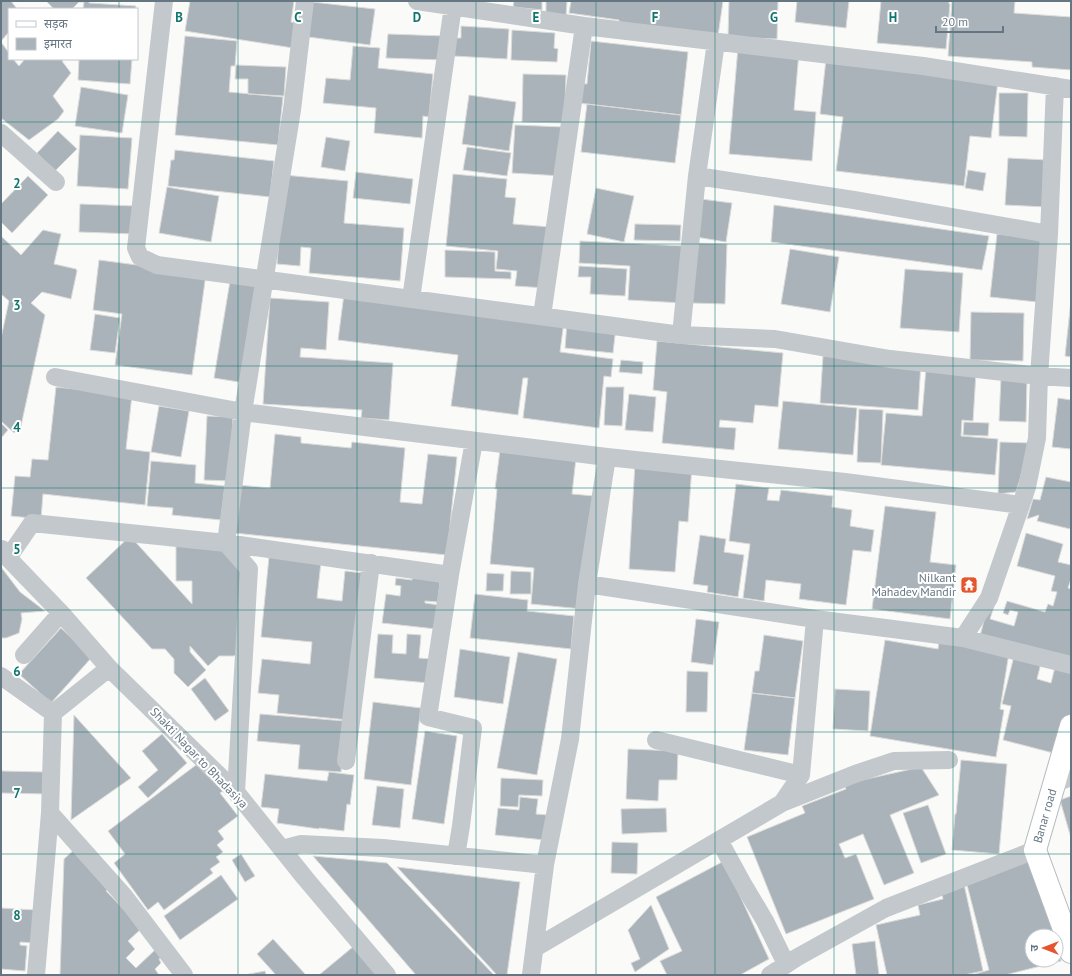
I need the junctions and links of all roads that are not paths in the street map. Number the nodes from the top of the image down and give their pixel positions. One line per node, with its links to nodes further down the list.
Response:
1 (164, 1): 12 (street)
2 (305, 1): 12 (street)
3 (417, 1): 4 (street)
4 (452, 6): 5 (street); 13 (street)
5 (584, 26): 6 (street); 14 (street)
6 (716, 42): 7 (street); 9 (street)
7 (1063, 87): 11 (street)
8 (1, 133): 10 (street)
9 (697, 176): 11 (street); 15 (street)
10 (56, 182)
11 (1049, 234): 16 (street)
12 (264, 280): 13 (street); 19 (street)
13 (412, 299): 14 (street)
14 (542, 316): 15 (street)
15 (681, 335): 16 (street)
16 (1039, 376): 18 (street); 22 (street)
17 (55, 377): 19 (street)
18 (1071, 378)
19 (243, 412): 20 (street); 23 (street)
20 (474, 441): 21 (street); 26 (street)
21 (607, 457): 22 (street); 27 (street)
22 (1021, 505): 30 (street)
23 (226, 542): 24 (street); 25 (street); 42 (street)
24 (5, 553): 28 (street, Shakti Nagar to Bhadasiya)
25 (371, 563): 26 (street); 39 (street)
26 (450, 576): 48 (street)
27 (587, 584): 29 (street); 49 (street)
28 (61, 614): 31 (street); 33 (street, Shakti Nagar to Bhadasiya)
29 (815, 619): 30 (street); 40 (street)
30 (963, 638): 32 (street)
31 (24, 654)
32 (1071, 664)
33 (109, 668): 35 (street); 42 (street, Shakti Nagar to Bhadasiya)
34 (1, 676): 35 (street)
35 (53, 713): 44 (street)
36 (1071, 726): 41 (street, Banar road)
37 (656, 740): 40 (street)
38 (949, 760): 43 (street)
39 (346, 761)
40 (801, 775): 43 (street)
41 (1063, 780): 47 (street, Banar road)
42 (236, 792): 46 (street, Shakti Nagar to Bhadasiya)
43 (782, 803): 45 (street)
44 (50, 813): 53 (street); 54 (street)
45 (719, 840): 51 (street); 52 (street)
46 (282, 849): 48 (street); 55 (street, Shakti Nagar to Bhadasiya)
47 (1035, 850): 50 (street, Banar road); 52 (street)
48 (456, 856): 49 (street)
49 (545, 865): 51 (street)
50 (1069, 938)
51 (535, 948): 56 (street)
52 (786, 964): 57 (street)
53 (36, 975)
54 (184, 975)
55 (387, 975)
56 (531, 975)
57 (770, 975)

